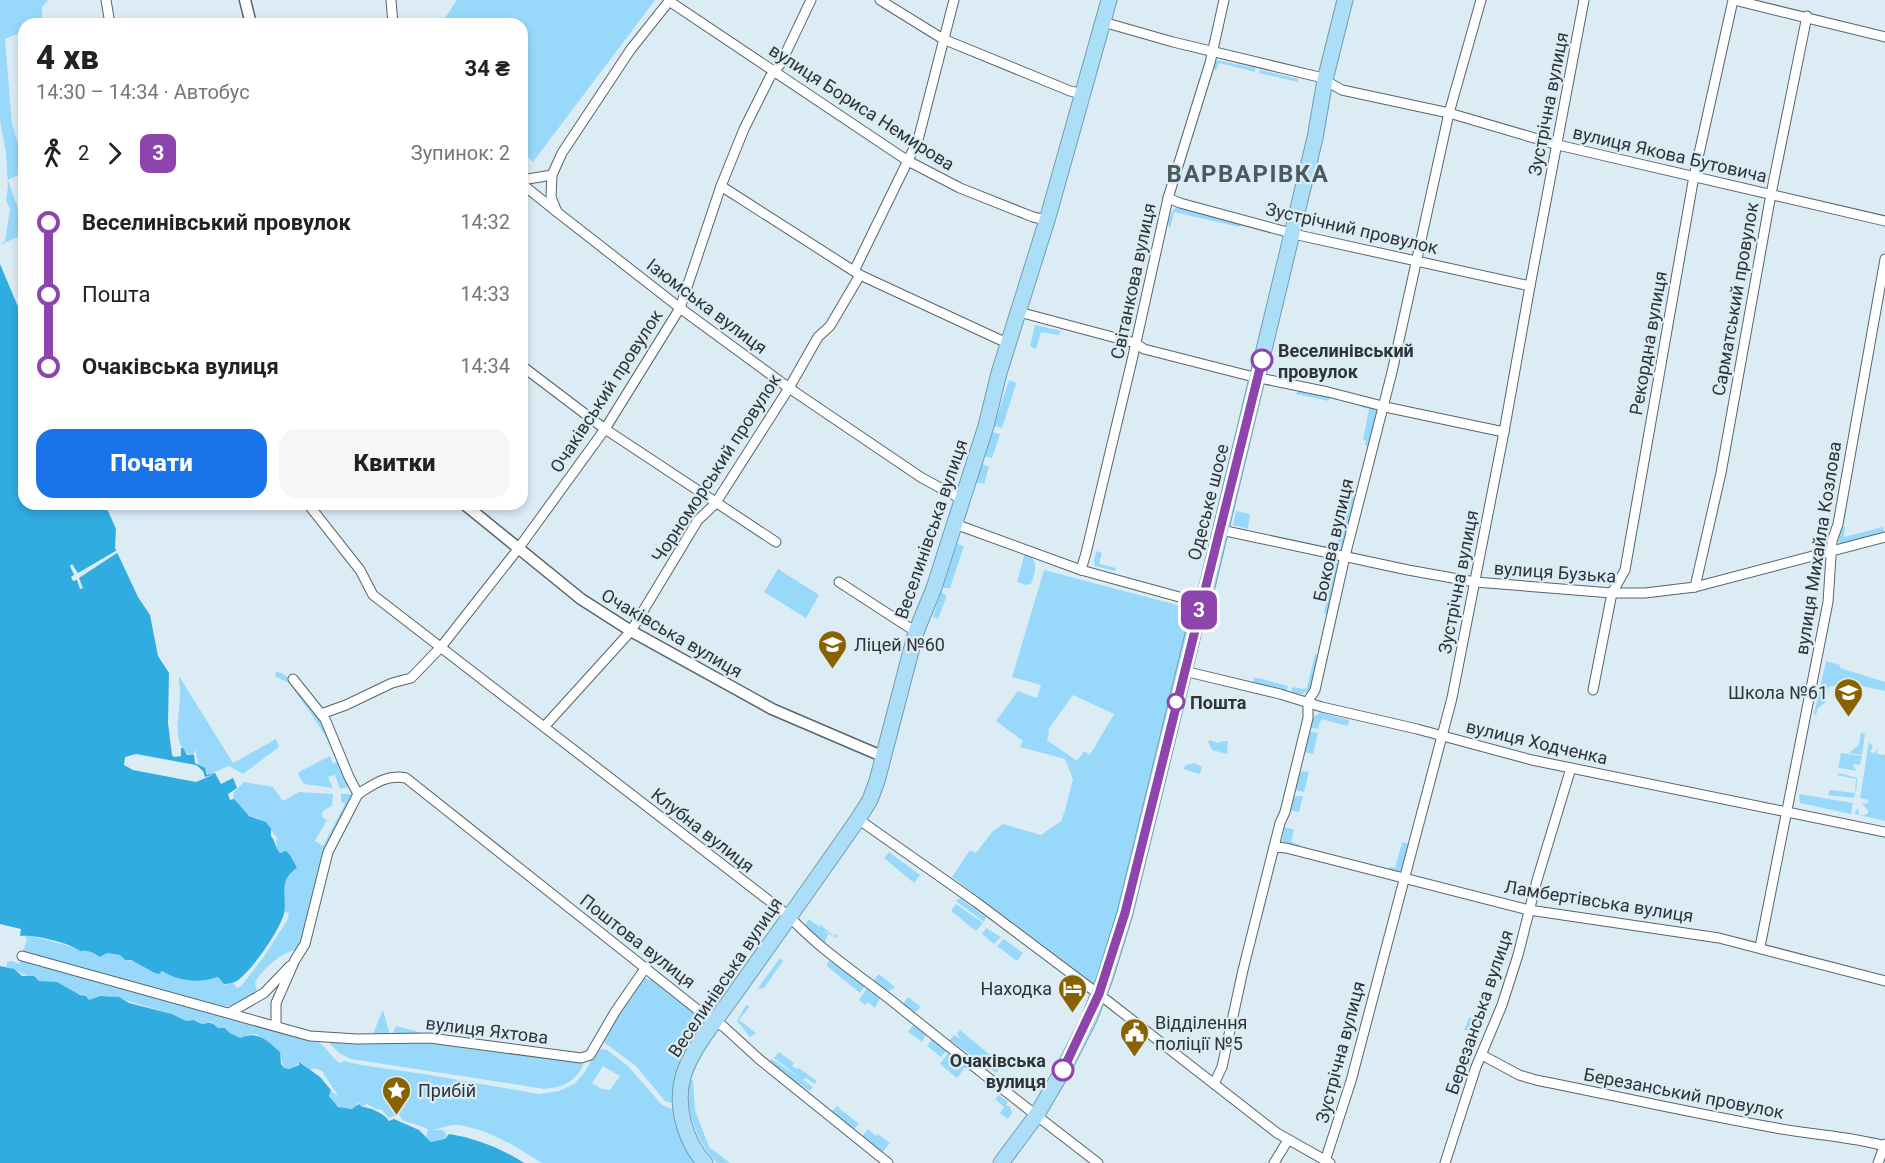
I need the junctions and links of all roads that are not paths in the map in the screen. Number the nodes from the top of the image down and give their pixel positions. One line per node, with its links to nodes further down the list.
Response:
1 (106, 0): 15 (street)
2 (245, 0): 16 (street)
3 (391, 0): 17 (street)
4 (811, 0): 22 (street, Очаківський провулок)
5 (880, 0): 20 (street)
6 (954, 0): 20 (street, Чорноморський провулок)
7 (1109, 0): 18 (highway, Веселинівська вулиця)
8 (1224, 0): 21 (street, Світанкова вулиця)
9 (1345, 0): 23 (highway, Одеське шосе)
10 (1481, 0): 25 (street, Бокова вулиця)
11 (1584, 0): 26 (street, Зустрічна вулиця)
12 (1733, 0): 14 (street); 29 (street, Рекордна вулиця)
13 (669, 1): 22 (street, вулиця Бориса Немирова); 28 (street)
14 (1807, 16): 19 (street); 33 (street, Сарматський провулок)
15 (109, 18)
16 (250, 18)
17 (392, 18)
18 (1103, 22): 21 (street, вулиця Якова Бутовича); 24 (highway, Веселинівська вулиця)
19 (1885, 37)
20 (943, 39): 24 (street); 27 (street, Чорноморський провулок)
21 (1213, 51): 23 (street, вулиця Якова Бутовича); 34 (street, Світанкова вулиця)
22 (775, 70): 27 (street, вулиця Бориса Немирова); 31 (street, Очаківський провулок)
23 (1325, 80): 25 (street, вулиця Якова Бутовича); 38 (highway, Одеське шосе)
24 (1083, 94): 36 (highway, Веселинівська вулиця)
25 (1449, 113): 26 (street, вулиця Якова Бутовича); 40 (street, Бокова вулиця)
26 (1558, 145): 29 (street, вулиця Якова Бутовича); 42 (street, Зустрічна вулиця)
27 (908, 161): 36 (street, вулиця Бориса Немирова); 41 (street, Чорноморський провулок)
28 (552, 175): 30 (street); 35 (street)
29 (1694, 176): 33 (street, вулиця Якова Бутовича); 68 (street, Рекордна вулиця)
30 (528, 181)
31 (721, 186): 41 (street); 43 (street, Очаківський провулок)
32 (528, 187): 35 (street, Ізюмська вулиця)
33 (1771, 194): 37 (street, вулиця Якова Бутовича); 67 (street, Сарматський провулок)
34 (1168, 198): 38 (street, Зустрічний провулок); 45 (street, Світанкова вулиця)
35 (556, 212): 43 (street, Ізюмська вулиця)
36 (1047, 220): 44 (highway, Веселинівська вулиця)
37 (1885, 221)
38 (1292, 233): 40 (street, Зустрічний провулок); 48 (highway, Одеське шосе)
39 (1885, 259): 62 (street, вулиця Михайла Козлова)
40 (1416, 260): 42 (street, Зустрічний провулок); 50 (street, Бокова вулиця)
41 (857, 273): 46 (street); 49 (street, Чорноморський провулок)
42 (1530, 285): 52 (street, Зустрічна вулиця)
43 (680, 308): 49 (street, Ізюмська вулиця); 51 (street, Очаківський провулок)
44 (1019, 312): 45 (street); 46 (highway, Веселинівська вулиця)
45 (1135, 343): 48 (street); 64 (street, Світанкова вулиця)
46 (1009, 344): 53 (highway, Веселинівська вулиця)
47 (528, 371): 51 (street)
48 (1258, 378): 50 (street); 58 (highway, Одеське шосе)
49 (789, 388): 53 (street, Ізюмська вулиця); 54 (street, Чорноморський провулок)
50 (1383, 406): 52 (street); 63 (street, Бокова вулиця)
51 (605, 429): 54 (street); 61 (street, Очаківський провулок)
52 (1504, 432): 66 (street, Зустрічна вулиця)
53 (963, 500): 57 (highway, Веселинівська вулиця)
54 (715, 504): 60 (street); 70 (street, Чорноморський провулок)
55 (313, 510): 72 (street, Клубна вулиця)
56 (471, 510): 61 (street, Очаківська вулиця)
57 (955, 524): 64 (street); 71 (highway, Веселинівська вулиця)
58 (1221, 530): 63 (street, вулиця Бузька); 69 (highway, Одеське шосе)
59 (1885, 537): 62 (street, вулиця Бузька)
60 (776, 542)
61 (518, 549): 70 (street, Очаківська вулиця); 72 (street, Очаківський провулок)
62 (1832, 551): 67 (street, вулиця Бузька); 83 (street, вулиця Михайла Козлова)
63 (1345, 556): 66 (street, вулиця Бузька); 76 (street, Бокова вулиця)
64 (1081, 570): 69 (street)
65 (838, 582): 71 (street)
66 (1475, 582): 68 (street, вулиця Бузька); 79 (street, Зустрічна вулиця)
67 (1695, 587): 68 (street, вулиця Бузька)
68 (1612, 593): 75 (street, Рекордна вулиця)
69 (1201, 603): 73 (highway, Одеське шосе)
70 (631, 631): 78 (street, Чорноморський провулок); 80 (street, Очаківська вулиця)
71 (916, 632): 80 (highway, Веселинівська вулиця)
72 (441, 647): 77 (street, Очаківський провулок); 78 (street, Клубна вулиця)
73 (1184, 671): 76 (street, вулиця Ходченка); 95 (highway, Одеське шосе)
74 (293, 679): 77 (street)
75 (1593, 690)
76 (1308, 701): 79 (street, вулиця Ходченка); 86 (street, Бокова вулиця)
77 (321, 714): 82 (street)
78 (544, 727): 89 (street, Клубна вулиця)
79 (1441, 736): 81 (street, вулиця Ходченка); 87 (street, Зустрічна вулиця)
80 (884, 757): 84 (highway, Веселинівська вулиця)
81 (1571, 768): 83 (street, вулиця Ходченка); 88 (street, Березанська вулиця)
82 (358, 794): 92 (street); 93 (street, Поштова вулиця)
83 (1787, 811): 85 (street, вулиця Ходченка); 90 (street, вулиця Михайла Козлова)
84 (858, 819): 89 (highway, Веселинівська вулиця); 95 (street)
85 (1885, 832)
86 (1274, 847): 87 (street, Ламбертівська вулиця); 100 (street, Бокова вулиця)
87 (1404, 878): 88 (street, Ламбертівська вулиця); 104 (street, Зустрічна вулиця)
88 (1529, 910): 90 (street, Ламбертівська вулиця); 99 (street, Березанська вулиця)
89 (789, 916): 97 (highway, Веселинівська вулиця); 101 (street, Клубна вулиця)
90 (1760, 947): 94 (street, Ламбертівська вулиця)
91 (22, 956): 96 (street, вулиця Яхтова)
92 (295, 960): 96 (street); 98 (street)
93 (646, 968): 97 (street, Поштова вулиця); 98 (street, вулиця Яхтова)
94 (1885, 981)
95 (1099, 994): 100 (street); 101 (highway, Одеське шосе)
96 (229, 1013): 98 (street, вулиця Яхтова)
97 (716, 1021): 105 (highway, Веселинівська вулиця); 106 (street, Поштова вулиця)
98 (276, 1026)
99 (1482, 1055): 103 (street, Березанський провулок); 110 (street, Березанська вулиця)
100 (1214, 1084): 102 (street)
101 (1036, 1116): 107 (highway, Одеське шосе); 108 (street, Клубна вулиця)
102 (1288, 1140): 104 (street); 109 (street)
103 (1885, 1145): 111 (street)
104 (1327, 1162)
105 (705, 1163)
106 (888, 1163)
107 (1001, 1163)
108 (1098, 1163)
109 (1274, 1163)
110 (1445, 1163)
111 (1878, 1163)

